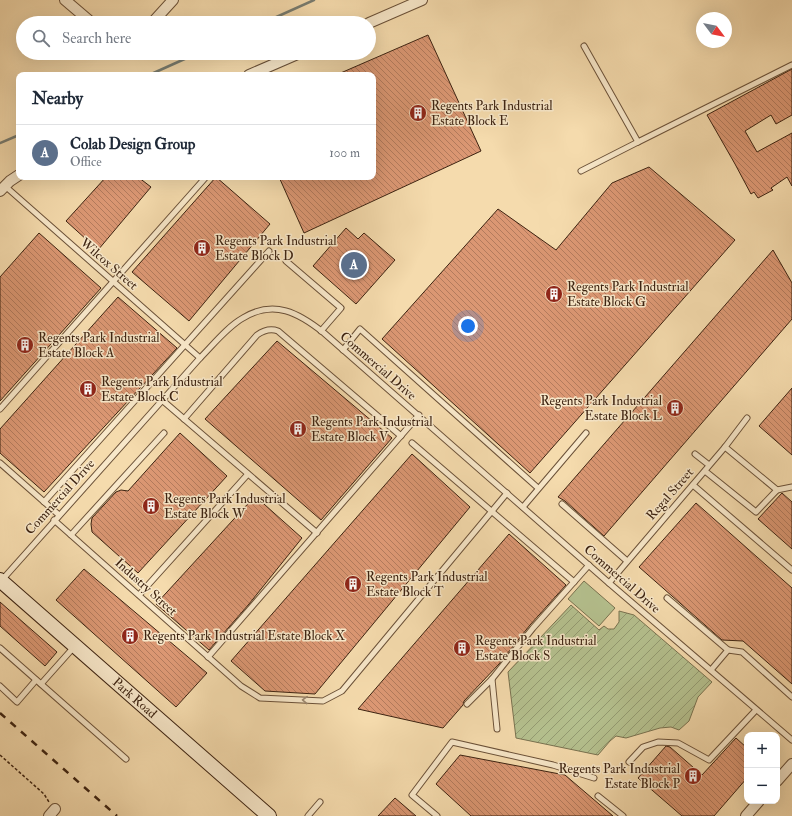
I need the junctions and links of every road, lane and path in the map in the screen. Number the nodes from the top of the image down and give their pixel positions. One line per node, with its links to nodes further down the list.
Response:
1 (65, 0): 4 (street)
2 (173, 0): 5 (street)
3 (422, 0): 6 (street)
4 (84, 16)
5 (158, 16)
6 (376, 20)
7 (584, 46): 11 (lane)
8 (284, 60): 10 (street)
9 (792, 65): 11 (lane)
10 (256, 72)
11 (638, 142): 12 (lane)
12 (580, 171)
13 (16, 178): 15 (street)
14 (203, 180): 18 (lane)
15 (2, 189): 18 (lane, Wilcox Street)
16 (269, 251): 20 (lane)
17 (286, 261): 19 (lane)
18 (113, 281): 20 (lane, Wilcox Street); 24 (lane)
19 (321, 331): 21 (lane, Commercial Drive); 22 (lane, Commercial Drive)
20 (185, 344): 22 (lane, Wilcox Street); 43 (lane)
21 (343, 350): 25 (lane, Commercial Drive); 40 (lane)
22 (200, 358): 23 (lane, Commercial Drive)
23 (162, 400): 27 (lane); 47 (lane, Commercial Drive)
24 (0, 409)
25 (419, 415): 30 (lane); 42 (lane, Commercial Drive)
26 (747, 418): 32 (lane, Regal Street)
27 (184, 419): 30 (lane); 37 (lane)
28 (164, 433): 50 (lane)
29 (586, 433): 40 (lane)
30 (401, 436): 49 (lane)
31 (412, 442): 46 (lane)
32 (725, 447): 35 (lane, Regal Street); 41 (lane)
33 (695, 454): 35 (lane)
34 (0, 463): 43 (lane)
35 (709, 466): 36 (lane, Regal Street)
36 (705, 470): 38 (lane, Regal Street); 41 (lane)
37 (248, 474): 49 (lane); 57 (lane)
38 (693, 485): 51 (lane, Regal Street); 53 (lane)
39 (792, 487): 41 (lane)
40 (538, 488): 45 (lane)
41 (777, 490)
42 (507, 493): 45 (lane, Commercial Drive); 46 (lane)
43 (44, 502): 47 (lane)
44 (562, 504): 51 (lane)
45 (523, 507): 52 (lane, Commercial Drive)
46 (492, 511): 55 (lane); 62 (lane, Industry Street, one-way to 62)
47 (59, 515): 48 (lane, Commercial Drive)
48 (54, 520): 50 (lane, Industry Street); 54 (lane, Commercial Drive)
49 (317, 533): 62 (lane)
50 (71, 535): 57 (lane, Industry Street)
51 (627, 561): 56 (lane, Regal Street)
52 (589, 565): 55 (lane); 56 (lane, Commercial Drive)
53 (791, 568)
54 (0, 580): 59 (main road, Park Road)
55 (574, 582): 64 (lane)
56 (609, 583): 63 (lane, Commercial Drive)
57 (139, 595): 62 (lane, Industry Street)
58 (667, 598): 61 (lane)
59 (75, 646): 66 (lane); 83 (main road, Park Road)
60 (0, 648): 65 (lane)
61 (728, 650): 63 (lane); 68 (lane)
62 (208, 657)
63 (711, 670): 70 (lane, Commercial Drive)
64 (492, 679): 69 (lane); 71 (lane)
65 (36, 680): 66 (lane); 67 (lane)
66 (41, 684): 74 (lane)
67 (0, 686)
68 (792, 697)
69 (466, 704)
70 (756, 710): 72 (lane, Commercial Drive); 75 (lane)
71 (497, 729)
72 (792, 740)
73 (0, 755): 82 (path)
74 (126, 759)
75 (629, 762)
76 (792, 764): 78 (street)
77 (594, 778): 85 (lane)
78 (780, 778)
79 (598, 796): 86 (lane)
80 (320, 802): 84 (lane)
81 (757, 804): 87 (street)
82 (51, 809)
83 (269, 816)
84 (308, 816)
85 (436, 816)
86 (624, 816)
87 (746, 816)

